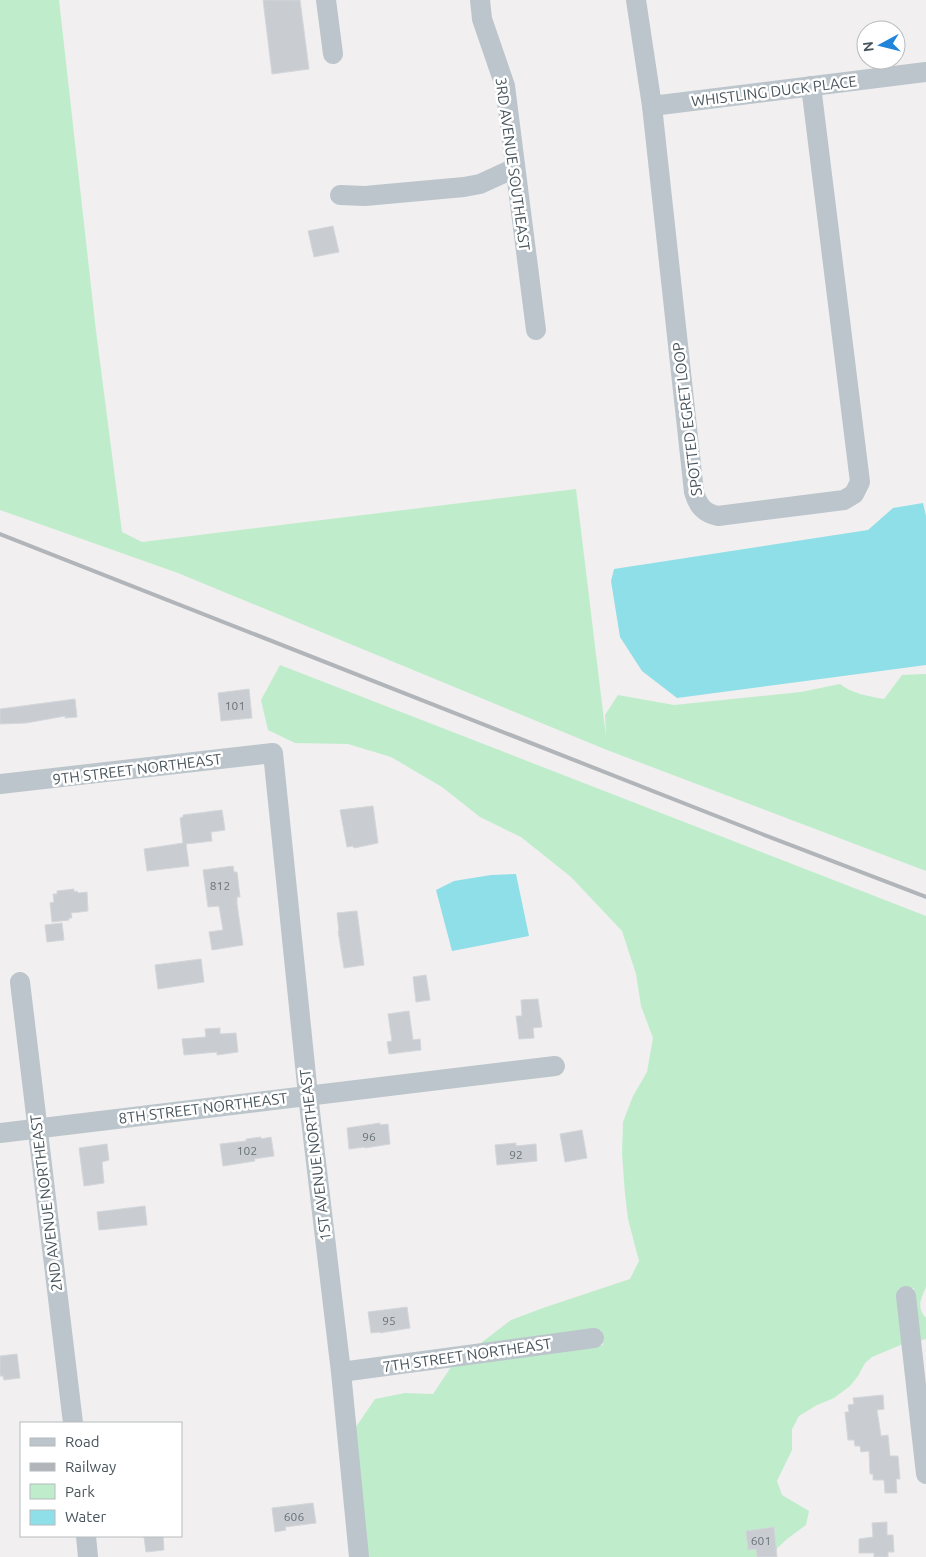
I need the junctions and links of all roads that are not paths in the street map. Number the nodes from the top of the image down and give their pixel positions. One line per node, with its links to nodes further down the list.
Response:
1 (326, 0): 4 (street)
2 (480, 0): 8 (street, 3RD AVENUE SOUTHEAST)
3 (636, 0): 7 (street, SPOTTED EGRET LOOP)
4 (333, 54)
5 (926, 72): 6 (street, WHISTLING DUCK PLACE)
6 (812, 86): 7 (street, WHISTLING DUCK PLACE); 7 (street, SPOTTED EGRET LOOP)
7 (652, 106)
8 (515, 168): 9 (street); 10 (street, 3RD AVENUE SOUTHEAST)
9 (340, 195)
10 (536, 330)
11 (273, 753): 12 (street, 9TH STREET NORTHEAST); 15 (street, 1ST AVENUE NORTHEAST)
12 (0, 784)
13 (20, 982): 16 (street, 2ND AVENUE NORTHEAST)
14 (555, 1066): 15 (street, 8TH STREET NORTHEAST)
15 (308, 1095): 16 (street, 8TH STREET NORTHEAST); 21 (street, 1ST AVENUE NORTHEAST)
16 (38, 1128): 17 (street, 8TH STREET NORTHEAST); 22 (street, 2ND AVENUE NORTHEAST)
17 (0, 1133)
18 (906, 1296): 20 (street)
19 (594, 1338): 21 (street, 7TH STREET NORTHEAST)
20 (920, 1364): 23 (street)
21 (341, 1372): 26 (street, 1ST AVENUE NORTHEAST)
22 (72, 1422)
23 (926, 1474)
24 (86, 1537): 25 (street)
25 (88, 1557)
26 (359, 1557)

